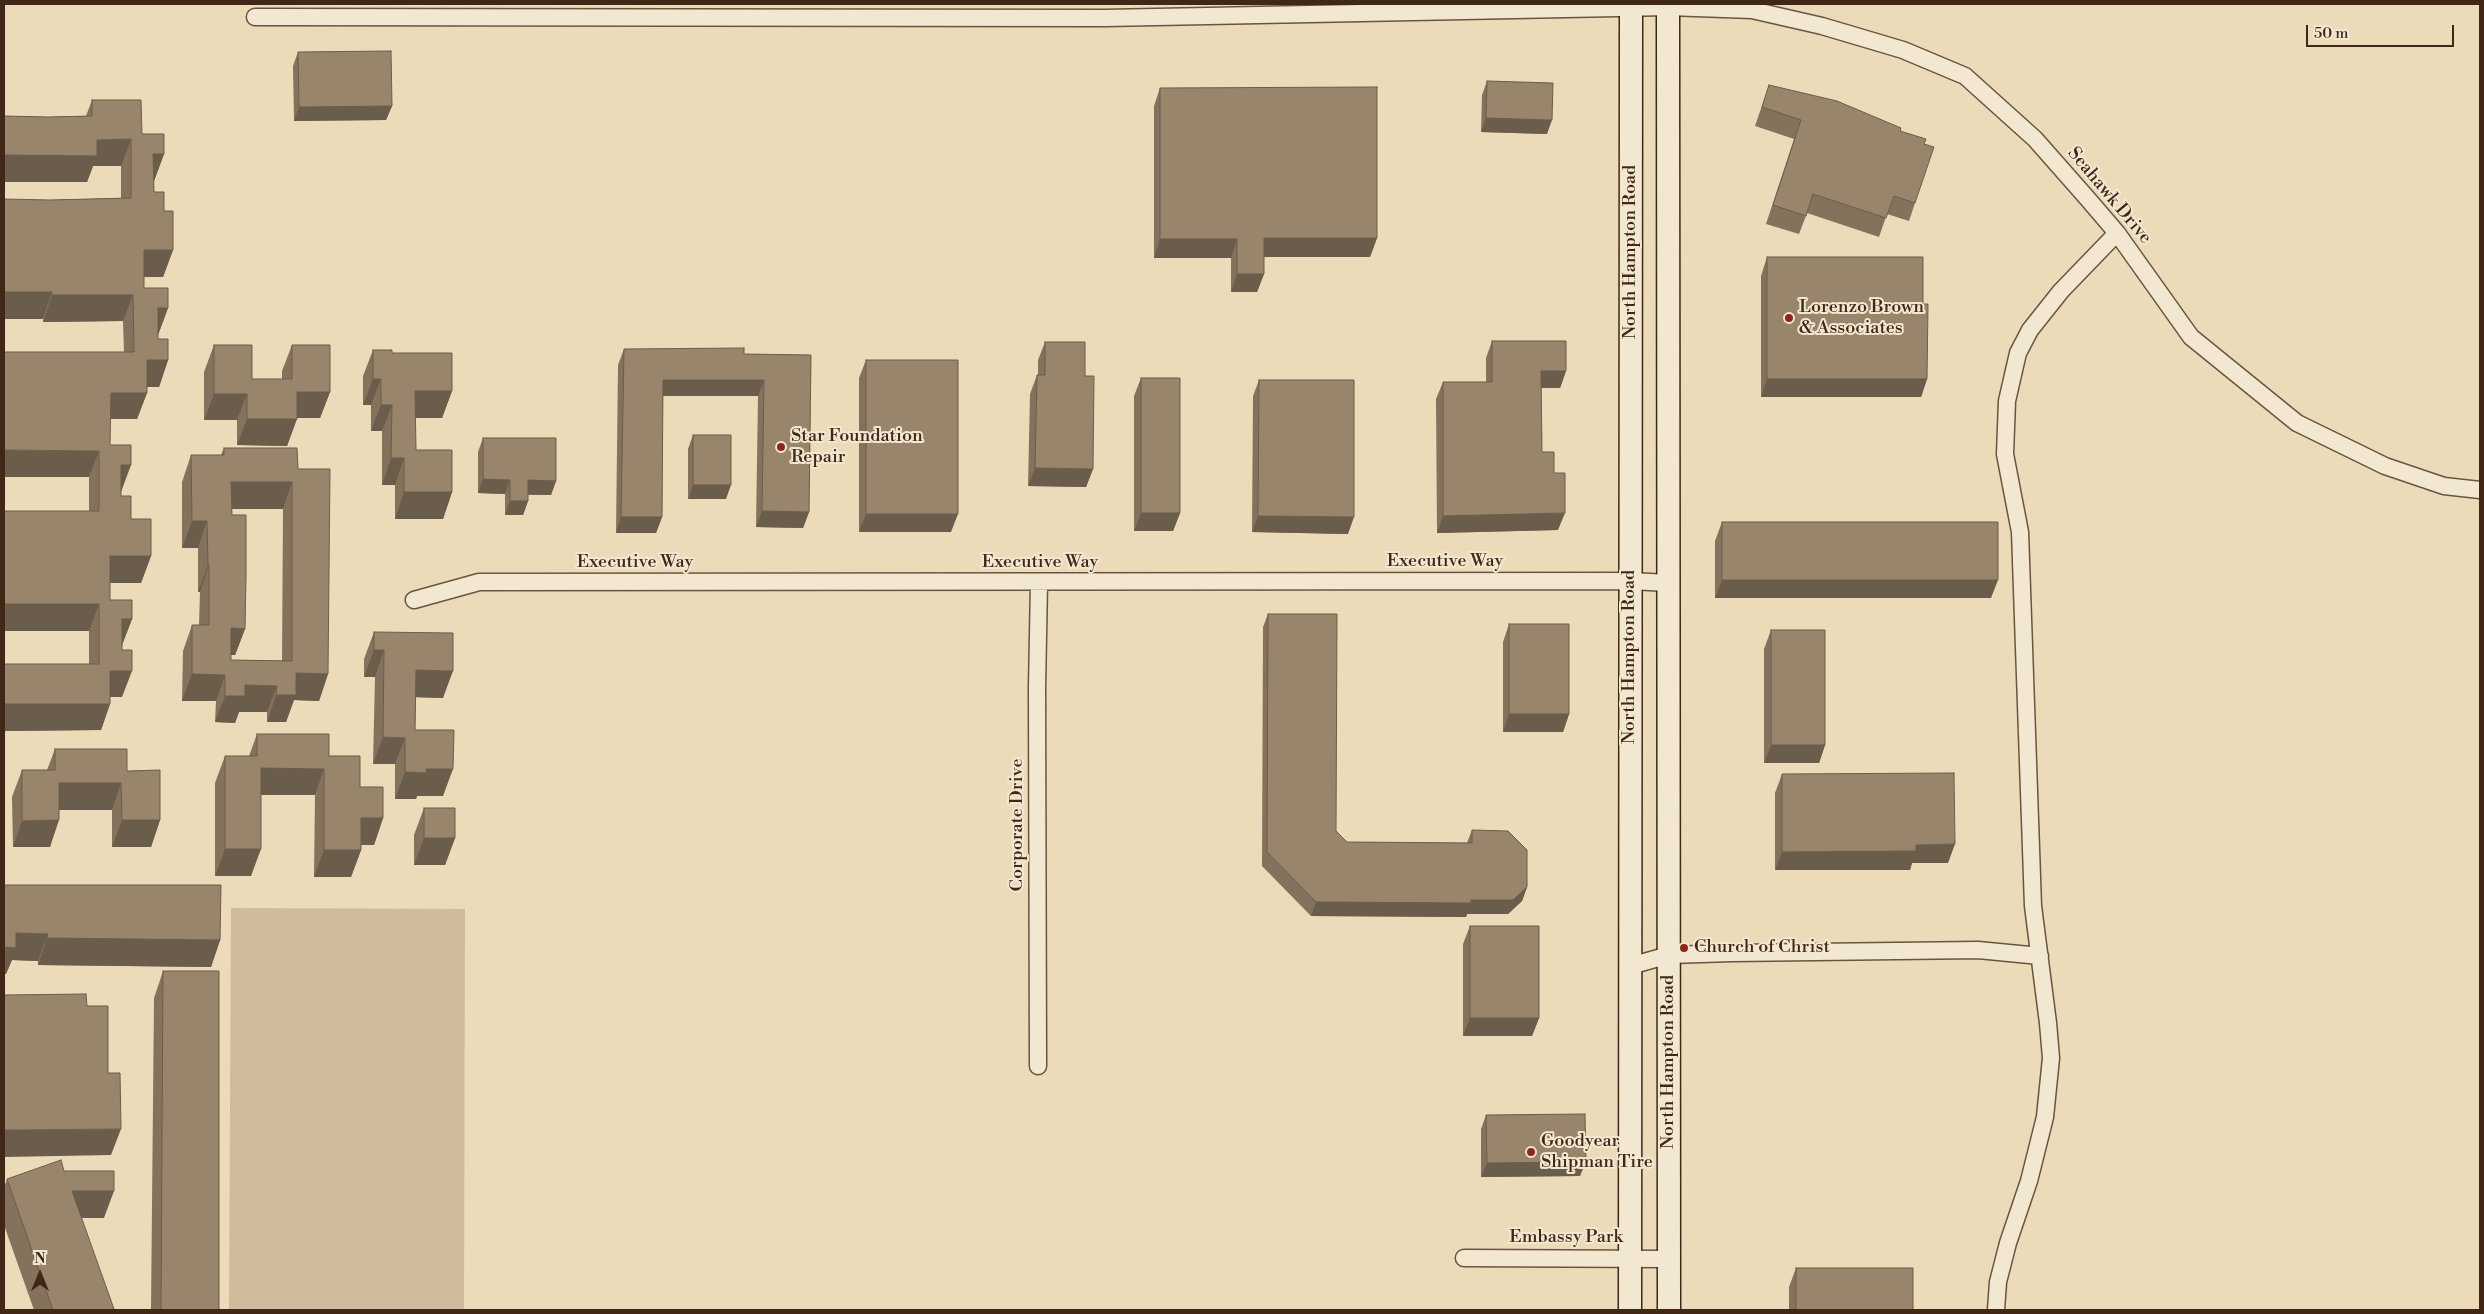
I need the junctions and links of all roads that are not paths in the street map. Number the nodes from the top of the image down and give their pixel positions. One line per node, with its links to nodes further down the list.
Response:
1 (1668, 5): 2 (street, Seahawk Drive); 4 (street, Seahawk Drive); 8 (main road, North Hampton Road)
2 (1631, 6): 3 (street, Seahawk Drive); 6 (main road, North Hampton Road)
3 (255, 17)
4 (2117, 233): 5 (street, Seahawk Drive); 11 (street)
5 (2480, 490)
6 (1630, 581): 7 (street, Executive Way); 8 (street, Executive Way); 12 (main road, North Hampton Road)
7 (1040, 583): 9 (street, Executive Way); 13 (street, Corporate Drive)
8 (1668, 583): 10 (main road, North Hampton Road)
9 (414, 600)
10 (1669, 955): 11 (street); 12 (street); 16 (main road, North Hampton Road)
11 (2040, 956): 19 (street)
12 (1630, 966): 15 (main road, North Hampton Road)
13 (1038, 1066)
14 (1464, 1258): 15 (street, Embassy Park)
15 (1630, 1259): 16 (street, Embassy Park); 17 (main road, North Hampton Road)
16 (1669, 1259): 18 (main road, North Hampton Road)
17 (1630, 1310)
18 (1669, 1310)
19 (1996, 1310)

